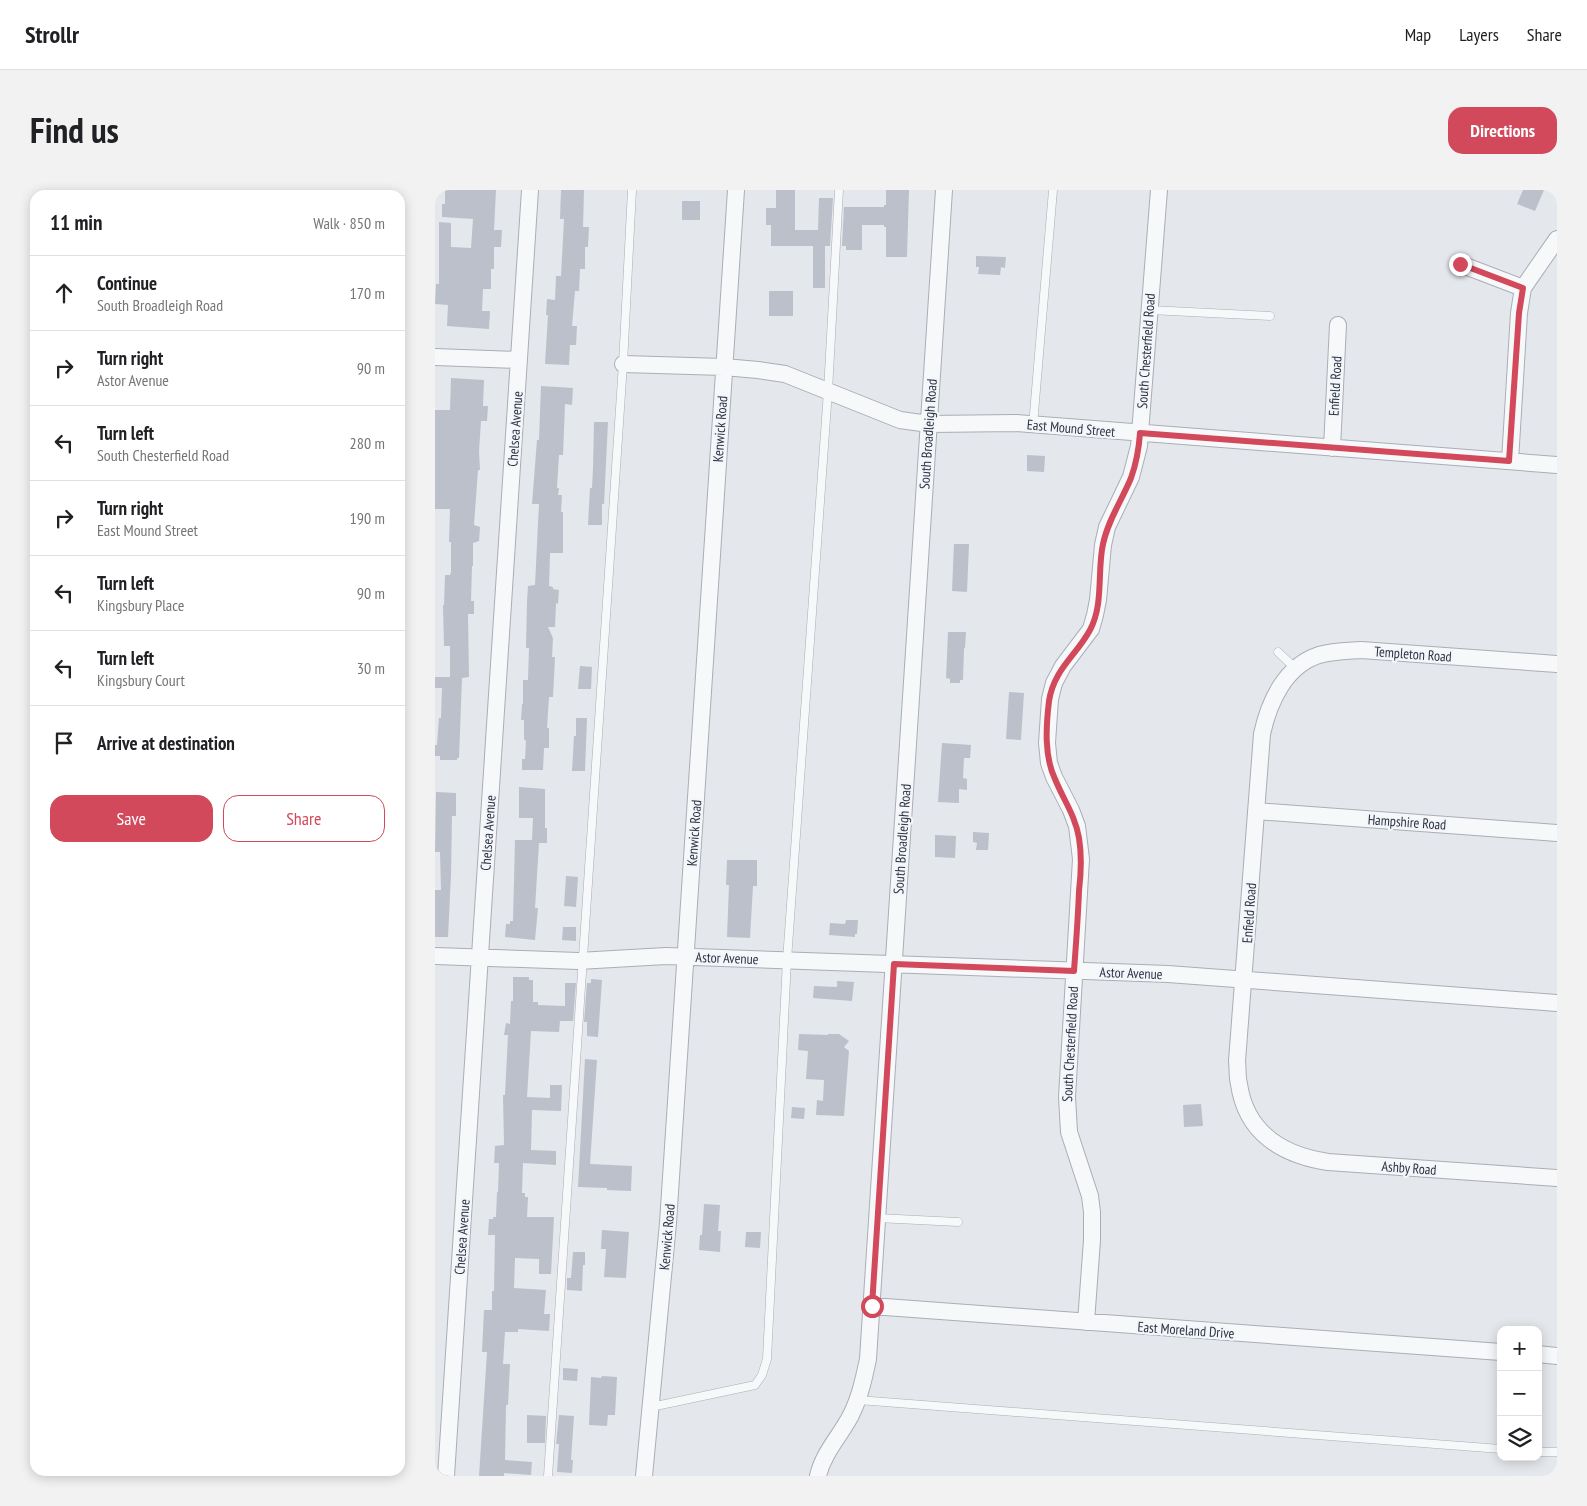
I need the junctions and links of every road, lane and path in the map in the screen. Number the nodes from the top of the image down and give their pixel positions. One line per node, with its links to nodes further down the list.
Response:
1 (530, 190): 15 (street, Chelsea Avenue)
2 (633, 190): 16 (lane)
3 (735, 190): 17 (street, Kenwick Road)
4 (839, 190): 18 (lane)
5 (944, 190): 19 (street, South Broadleigh Road)
6 (1053, 190): 20 (lane)
7 (1159, 190): 11 (street, South Chesterfield Road)
8 (1557, 239): 10 (street)
9 (1460, 264): 10 (street)
10 (1523, 288): 23 (street)
11 (1150, 310): 12 (lane); 21 (street, South Chesterfield Road)
12 (1270, 316)
13 (1338, 325): 22 (street, Enfield Road)
14 (435, 357): 15 (street)
15 (519, 360): 33 (street, Chelsea Avenue)
16 (623, 364): 17 (street, East Mound Street); 35 (lane)
17 (724, 367): 18 (street, East Mound Street); 32 (street, Kenwick Road)
18 (828, 391): 19 (street, East Mound Street); 34 (lane)
19 (929, 424): 20 (street, East Mound Street); 36 (street, South Broadleigh Road)
20 (1033, 425): 21 (street, East Mound Street)
21 (1140, 433): 22 (street, East Mound Street); 37 (street, South Chesterfield Road)
22 (1333, 448): 23 (street, East Mound Street)
23 (1509, 461): 24 (street, East Mound Street)
24 (1557, 464)
25 (1278, 652): 27 (lane)
26 (1557, 664): 27 (street, Templeton Road)
27 (1295, 668): 28 (street, Templeton Road)
28 (1281, 685): 29 (street, Enfield Road)
29 (1256, 811): 30 (street, Hampshire Road); 38 (street, Enfield Road)
30 (1557, 833)
31 (435, 956): 33 (street, Astor Avenue)
32 (686, 956): 34 (street, Astor Avenue); 35 (street, Astor Avenue); 50 (street, Kenwick Road)
33 (480, 958): 35 (street, Astor Avenue); 54 (street, Chelsea Avenue)
34 (787, 960): 36 (street, Astor Avenue); 50 (lane)
35 (582, 961): 55 (lane)
36 (894, 964): 37 (street, Astor Avenue); 42 (street, South Broadleigh Road)
37 (1074, 971): 38 (street, Astor Avenue); 45 (street, South Chesterfield Road)
38 (1244, 980): 39 (street, Astor Avenue); 40 (street, Enfield Road)
39 (1557, 1003)
40 (1267, 1138): 41 (street, Ashby Road)
41 (1557, 1178)
42 (877, 1218): 43 (lane); 44 (street, South Broadleigh Road)
43 (958, 1222)
44 (872, 1306): 45 (street, East Moreland Drive); 49 (street, South Broadleigh Road)
45 (1086, 1322): 46 (street, East Moreland Drive)
46 (1497, 1352)
47 (1542, 1354): 48 (street)
48 (1557, 1356)
49 (858, 1400): 51 (lane); 57 (street, South Broadleigh Road)
50 (651, 1407): 56 (street, Kenwick Road)
51 (1497, 1449)
52 (1542, 1452): 53 (lane)
53 (1557, 1452)
54 (446, 1476)
55 (548, 1476)
56 (644, 1476)
57 (818, 1476)

